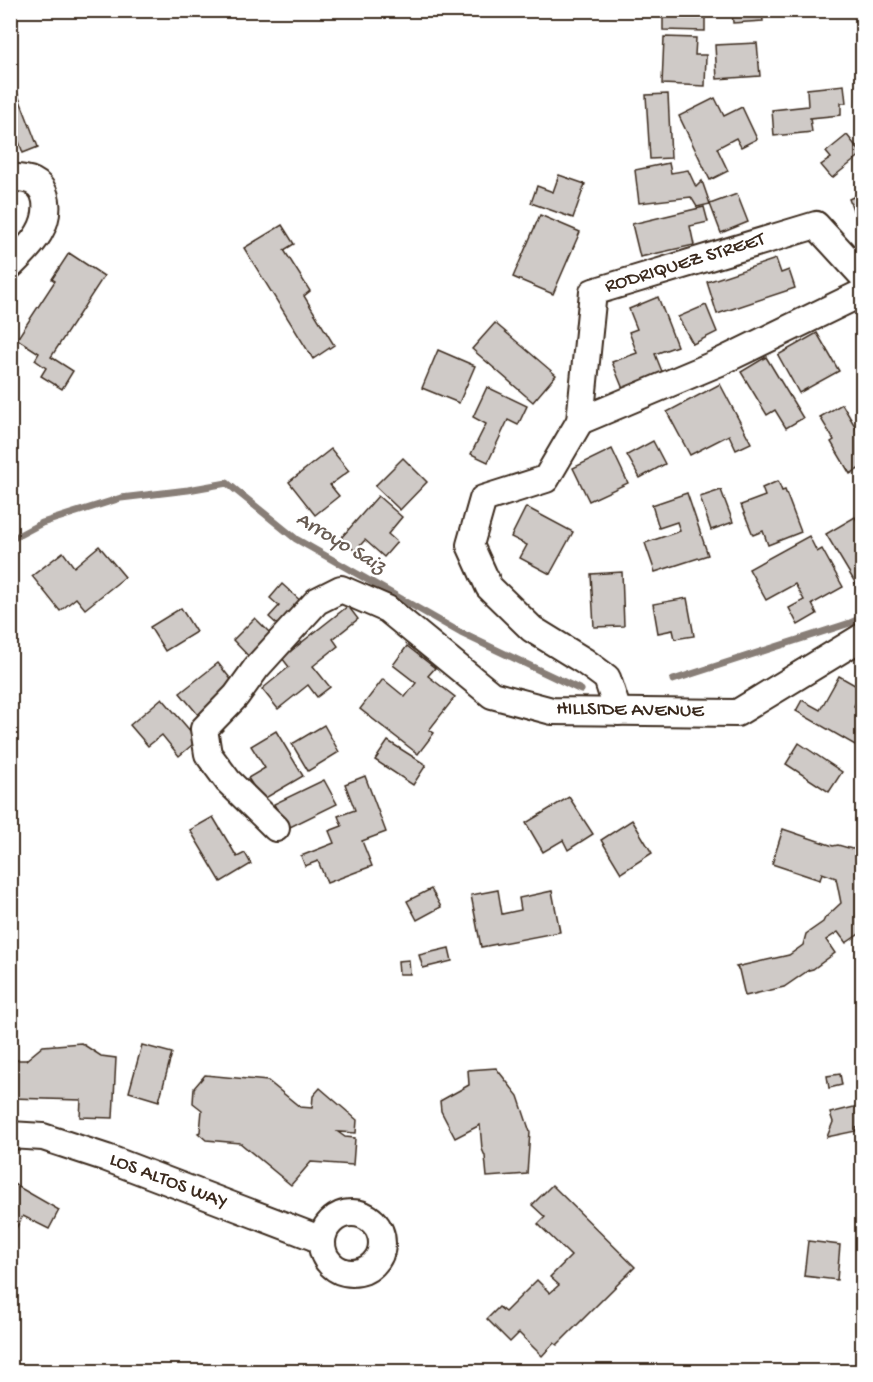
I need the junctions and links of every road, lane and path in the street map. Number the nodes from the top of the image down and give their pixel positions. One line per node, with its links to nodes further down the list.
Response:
1 (10, 178): 2 (street)
2 (14, 256)
3 (862, 275): 5 (street, RODRIQUEZ STREET)
4 (862, 293): 5 (street)
5 (580, 421): 7 (street, RODRIQUEZ STREET)
6 (862, 637): 7 (street, HILLSIDE AVENUE)
7 (618, 712): 8 (street, HILLSIDE AVENUE)
8 (276, 828)
9 (10, 1135): 10 (street, LOS ALTOS WAY)
10 (322, 1240)

